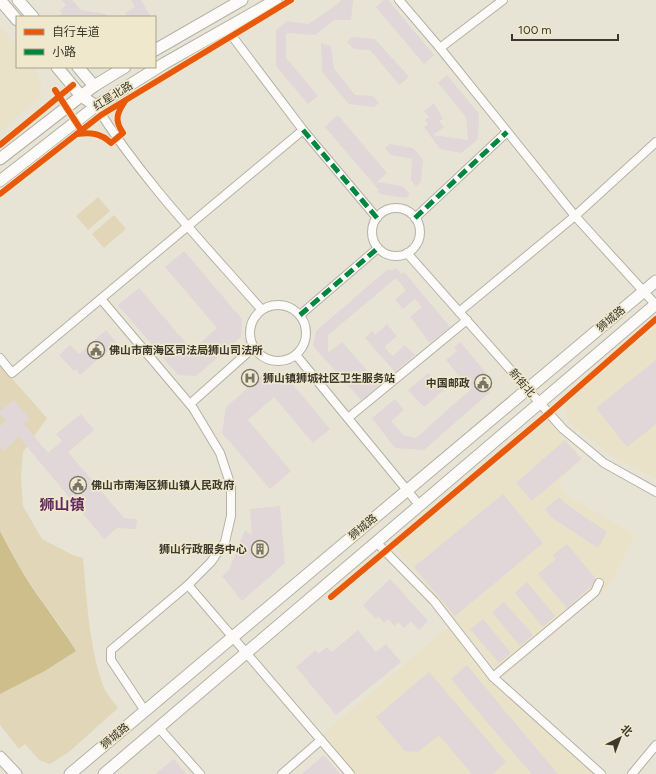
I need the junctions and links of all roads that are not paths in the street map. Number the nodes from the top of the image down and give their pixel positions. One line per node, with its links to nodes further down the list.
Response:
1 (0, 0): 8 (street)
2 (18, 0): 7 (street)
3 (242, 0): 11 (street)
4 (276, 0): 9 (street, 红星北路)
5 (399, 0): 10 (street)
6 (502, 0): 10 (street)
7 (32, 16)
8 (16, 19)
9 (226, 28): 17 (street, 红星北路); 18 (street)
10 (440, 48): 19 (street)
11 (156, 49)
12 (58, 68): 16 (street)
13 (79, 68): 15 (street)
14 (123, 68): 15 (street, 红星北路)
15 (94, 86): 16 (street, 红星北路); 17 (street)
16 (81, 96): 17 (street); 21 (street, 红星北路)
17 (96, 106): 22 (street, 红星北路); 26 (street)
18 (303, 130): 24 (street); 26 (street)
19 (507, 132): 23 (street); 25 (street)
20 (656, 142): 23 (street)
21 (0, 159)
22 (0, 181)
23 (575, 216): 30 (street); 34 (street)
24 (376, 218): 25 (street); 27 (street)
25 (414, 218): 28 (street)
26 (188, 226): 31 (street); 33 (street)
27 (378, 248): 28 (street); 35 (street)
28 (407, 253): 34 (street, 新街北)
29 (656, 281): 30 (street, 狮城路)
30 (644, 291): 32 (street); 40 (street, 狮城路)
31 (101, 299): 39 (street); 41 (street)
32 (656, 304): 42 (street, 狮城路)
33 (261, 310): 35 (street); 37 (street)
34 (459, 312): 36 (street, 新街北)
35 (300, 315): 38 (street)
36 (467, 320): 40 (street, 新街北); 43 (street)
37 (254, 347): 38 (street); 41 (street)
38 (296, 354): 43 (street)
39 (0, 358)
40 (528, 389): 42 (street, 新街北); 44 (street, 狮城路)
41 (190, 404): 49 (street)
42 (540, 404): 45 (street, 新街北); 46 (street, 狮城路)
43 (348, 418): 44 (street)
44 (407, 490): 46 (street); 50 (street, 狮城路)
45 (656, 492)
46 (420, 506): 47 (street, 狮城路)
47 (377, 543): 51 (street, 狮城路); 52 (street)
48 (599, 583): 52 (street)
49 (188, 585): 50 (street); 53 (street)
50 (232, 637): 51 (street); 53 (street, 狮城路)
51 (246, 654): 54 (street, 狮城路); 55 (street)
52 (493, 677): 64 (street)
53 (145, 711): 59 (street, 狮城路)
54 (159, 728): 60 (street, 狮城路); 61 (street)
55 (321, 740): 62 (street); 63 (street)
56 (656, 745): 65 (street)
57 (0, 756): 58 (street)
58 (16, 774)
59 (70, 774)
60 (104, 774)
61 (200, 774)
62 (282, 774)
63 (350, 774)
64 (601, 774)
65 (632, 774)

